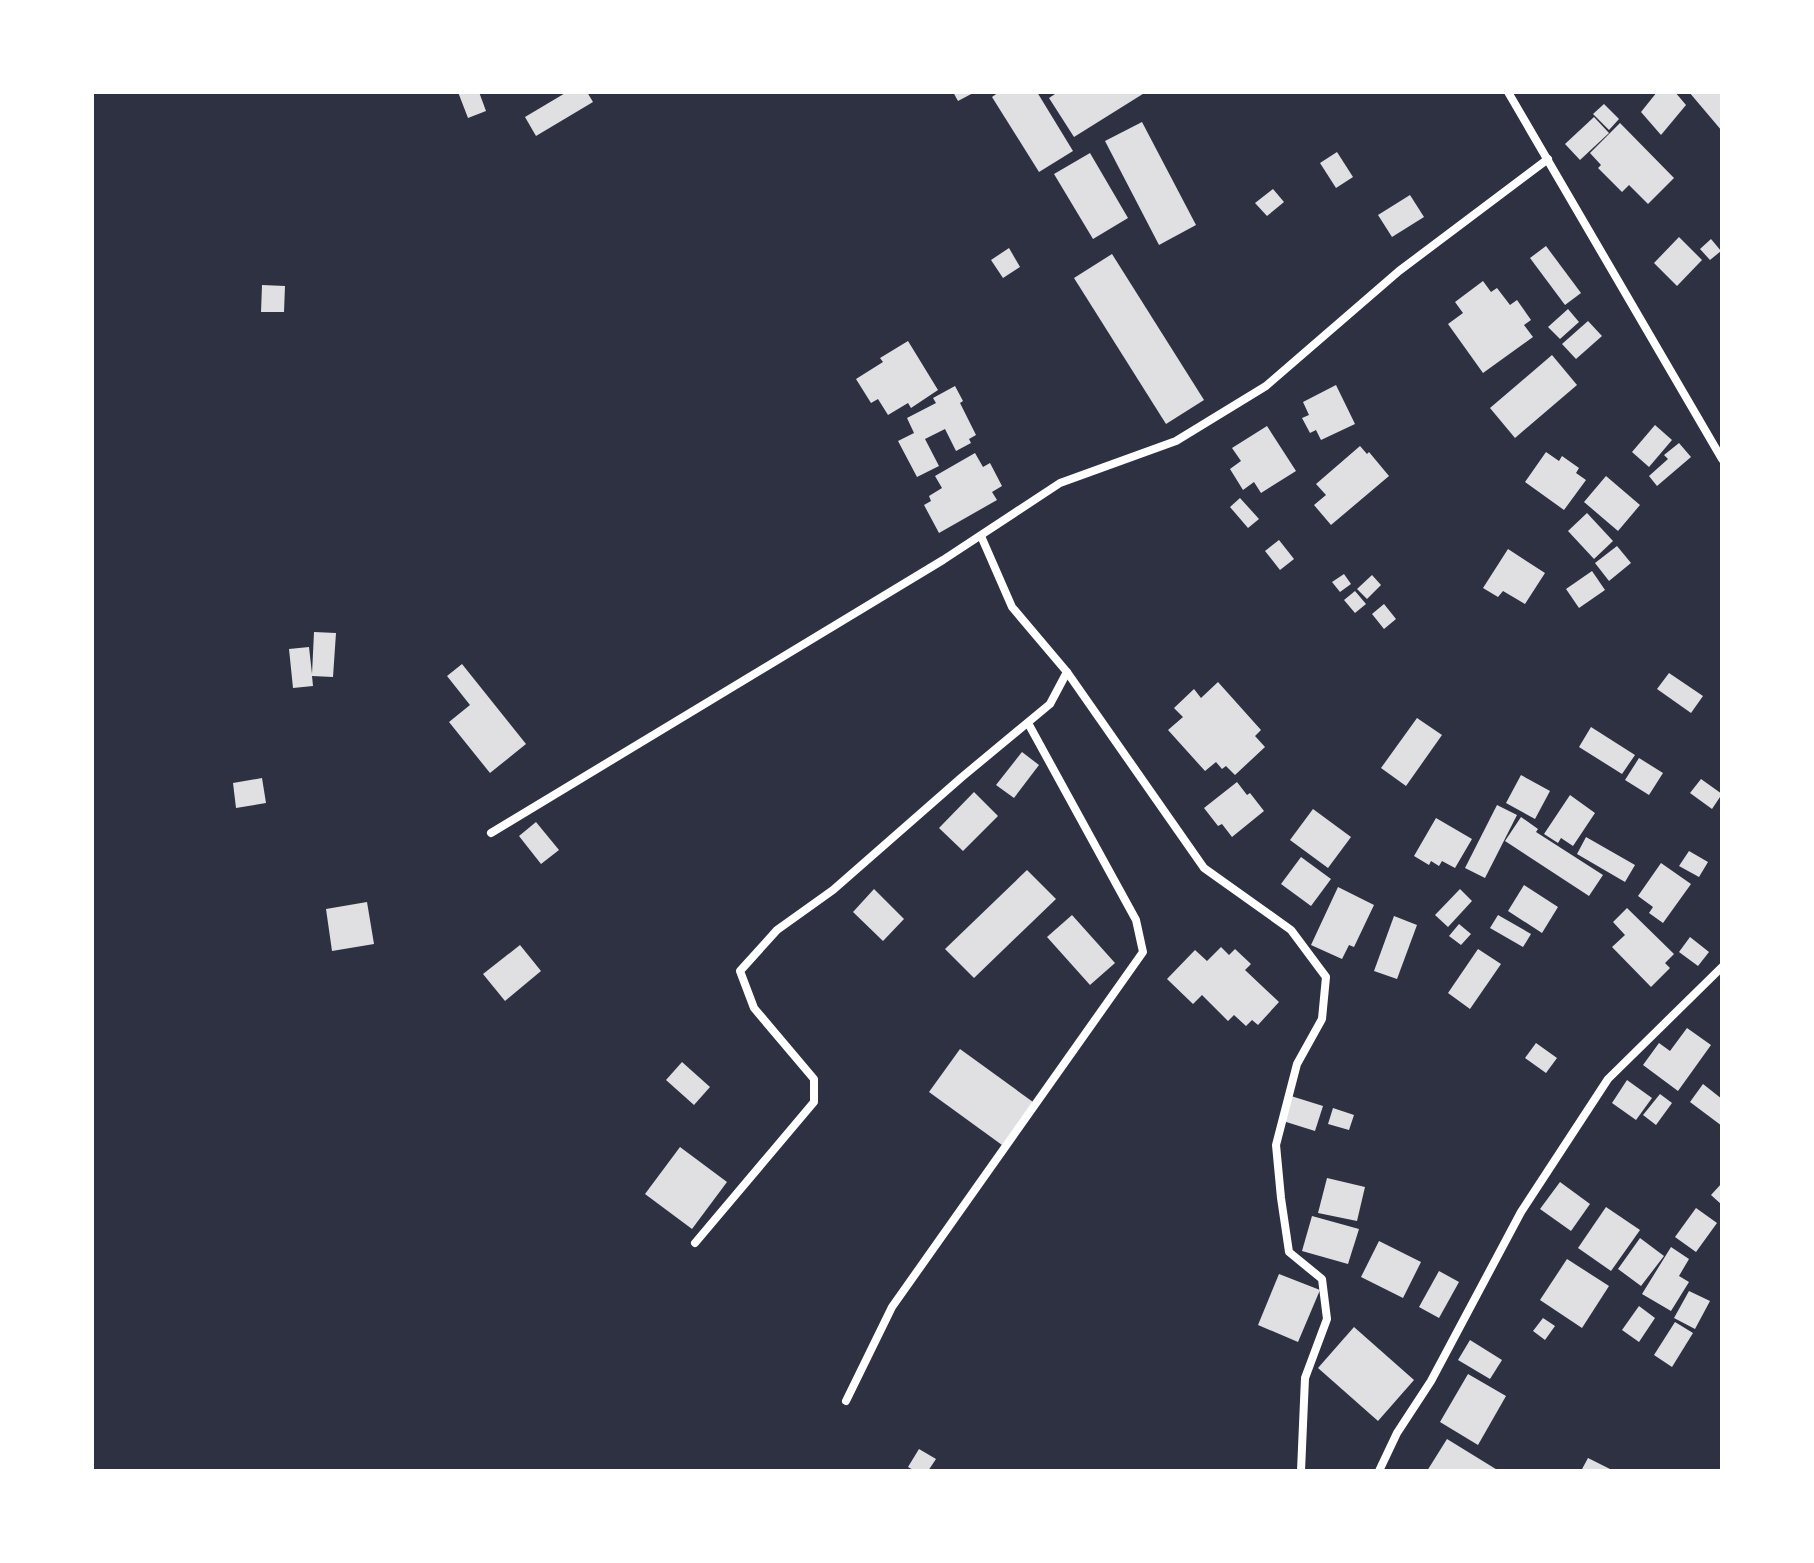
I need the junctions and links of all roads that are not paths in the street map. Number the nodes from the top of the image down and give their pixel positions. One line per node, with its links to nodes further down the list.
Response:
1 (1508, 92): 2 (street)
2 (1548, 159): 3 (street); 4 (street)
3 (1722, 459)
4 (981, 536): 5 (street); 7 (street)
5 (1067, 672): 6 (street); 11 (street)
6 (1028, 723): 9 (street); 10 (street)
7 (491, 833)
8 (1722, 967): 12 (street)
9 (695, 1243)
10 (846, 1401)
11 (1301, 1471)
12 (1379, 1471)

